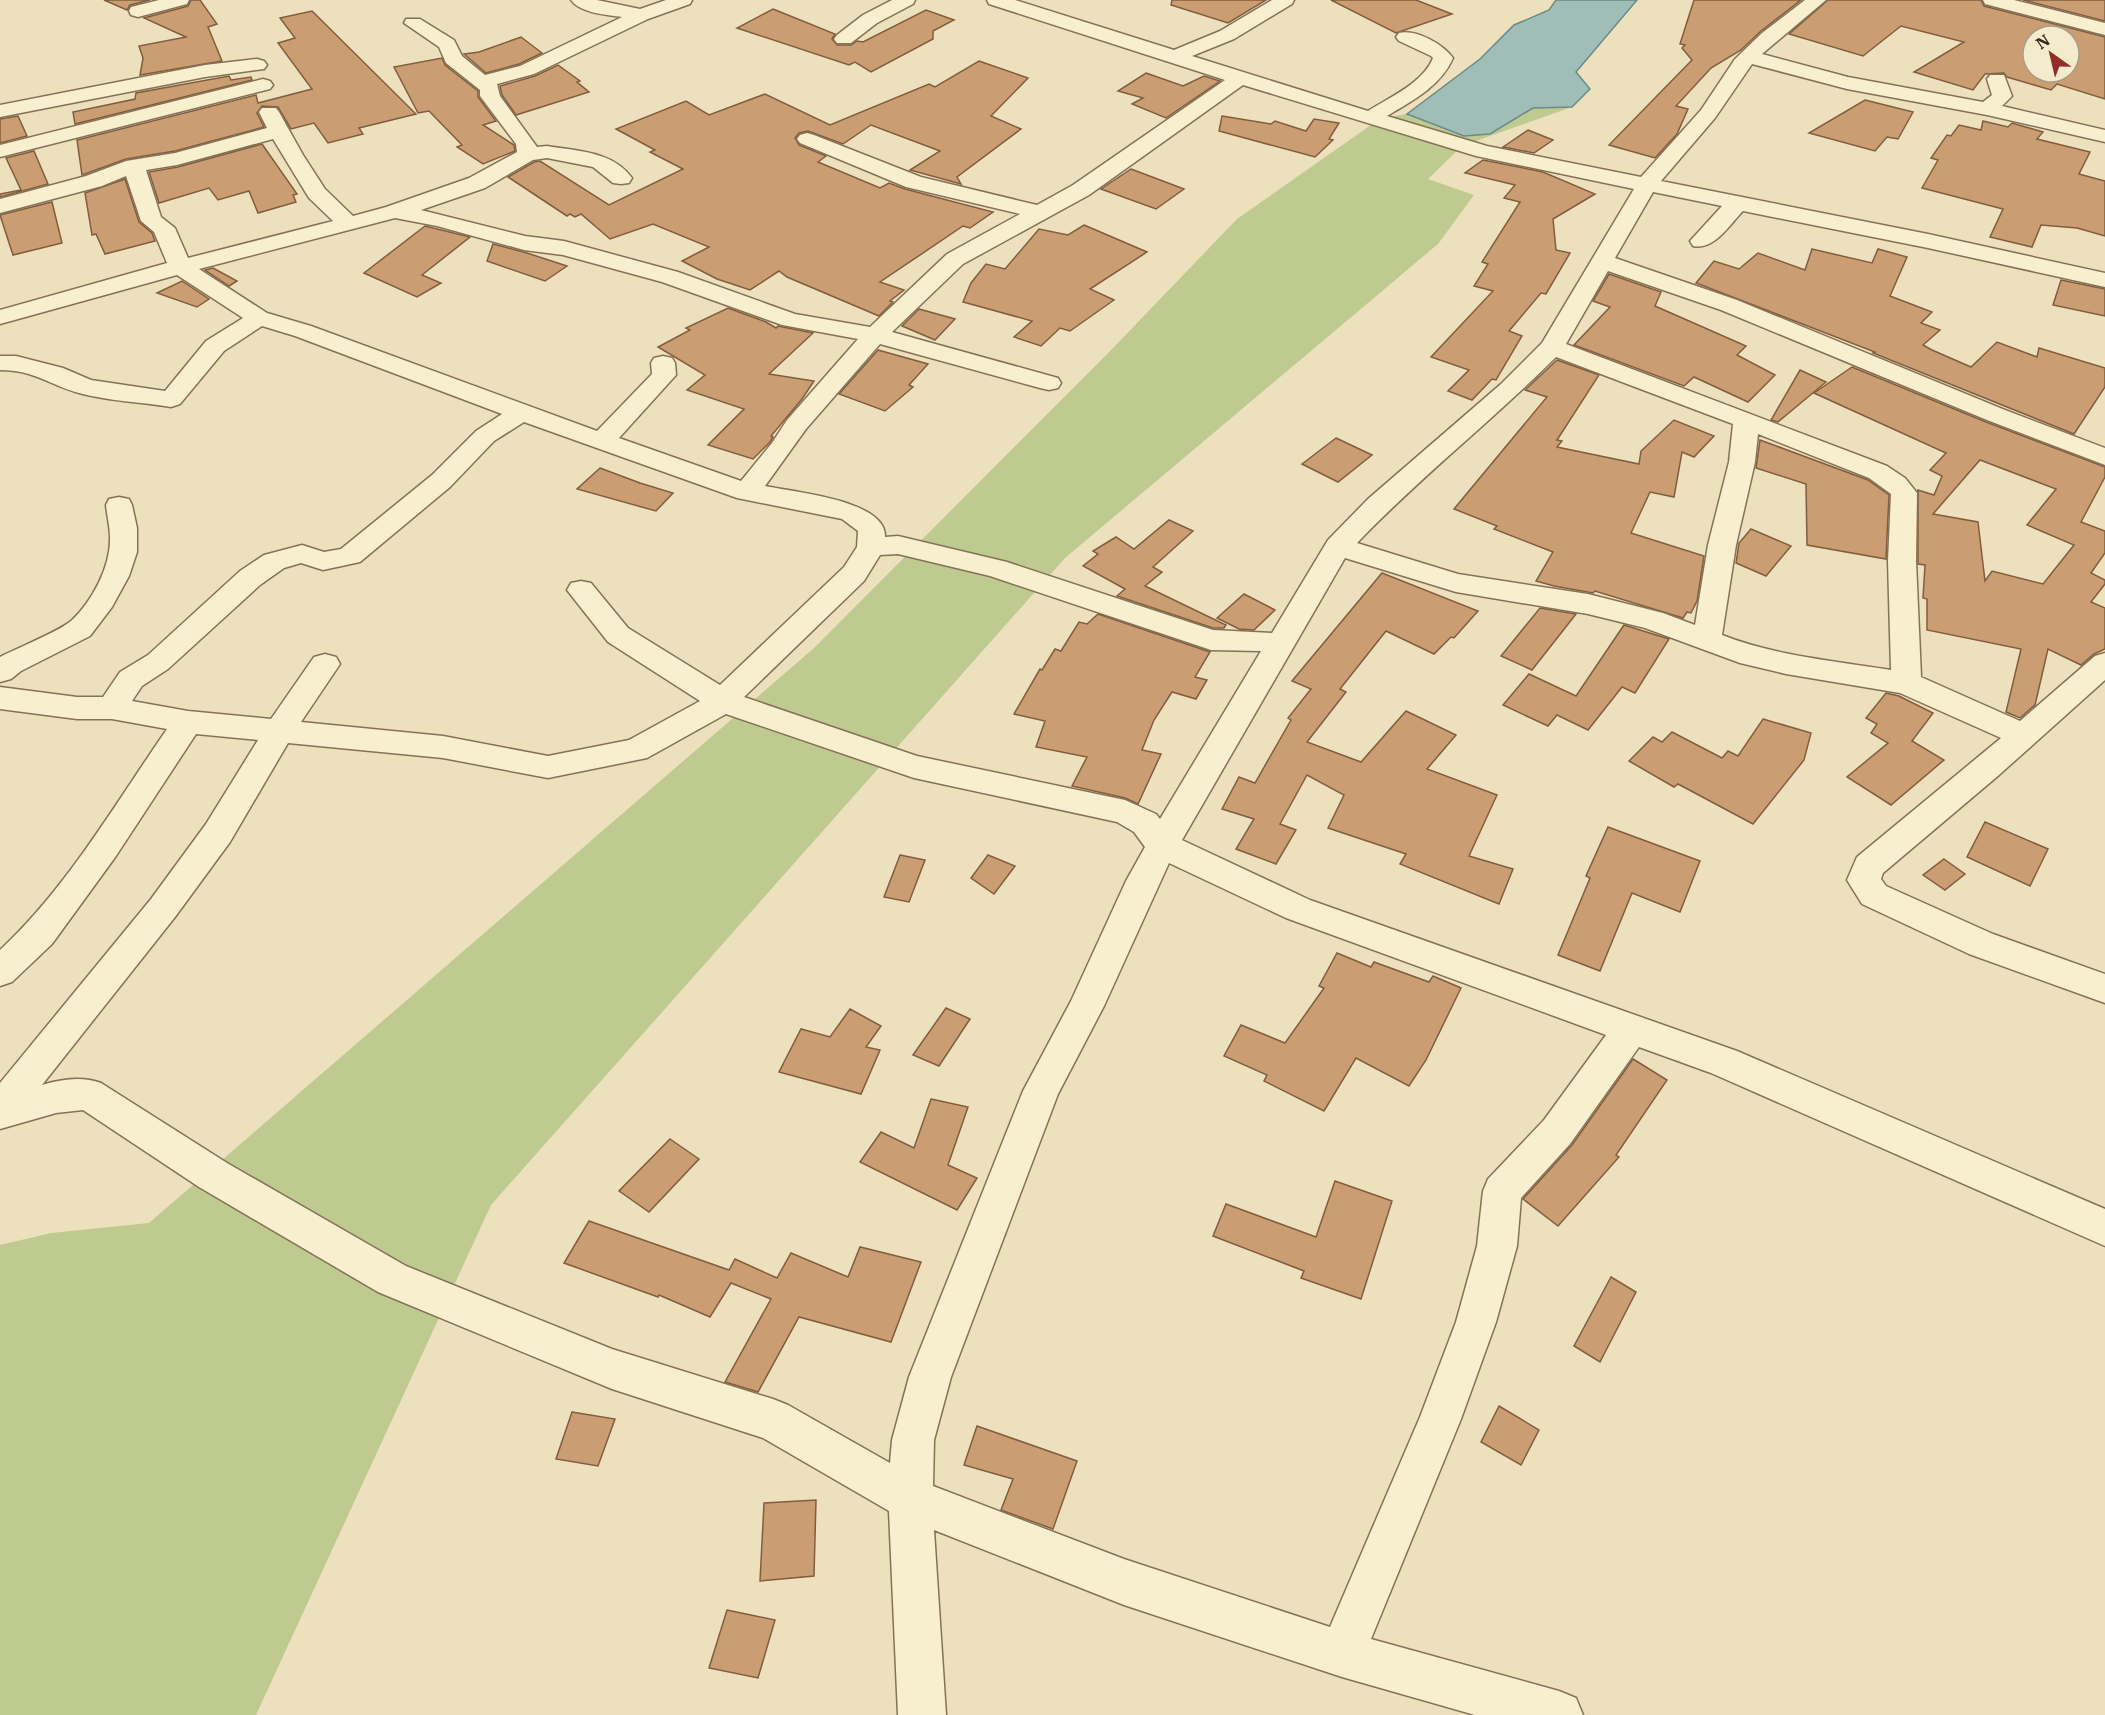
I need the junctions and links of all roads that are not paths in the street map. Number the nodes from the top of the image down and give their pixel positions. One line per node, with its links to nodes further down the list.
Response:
1 (180, 0): 11 (street)
2 (580, 0): 12 (street)
3 (683, 0): 12 (street)
4 (906, 0): 16 (street)
5 (996, 0): 10 (street)
6 (1055, 0): 10 (street)
7 (1285, 0): 17 (street)
8 (1817, 0): 18 (street)
9 (1992, 0): 14 (street)
10 (1033, 10): 17 (street)
11 (138, 11)
12 (641, 15): 21 (street)
13 (413, 24): 21 (street)
14 (2105, 29)
15 (1406, 37): 25 (street)
16 (844, 39)
17 (1177, 56): 19 (street)
18 (1749, 57): 23 (street); 33 (street)
19 (1240, 78): 25 (street); 37 (street)
20 (1997, 79): 23 (street)
21 (482, 82): 30 (street)
22 (263, 86): 24 (street); 26 (street); 29 (street)
23 (1987, 109): 27 (street)
24 (0, 111)
25 (1372, 117): 33 (street)
26 (279, 131): 31 (street); 38 (street)
27 (2105, 136)
28 (807, 139): 37 (street)
29 (0, 151)
30 (528, 154): 32 (street); 36 (street)
31 (134, 166): 35 (street); 41 (street)
32 (621, 178)
33 (1647, 184): 34 (street); 40 (street)
34 (1737, 204): 39 (street); 42 (street)
35 (0, 206)
36 (394, 212): 38 (street); 45 (street)
37 (1042, 213): 45 (street)
38 (347, 222): 41 (street)
39 (1701, 241)
40 (1604, 262): 46 (street); 53 (street)
41 (180, 267): 43 (street); 44 (street)
42 (2105, 280)
43 (0, 317)
44 (259, 318): 47 (street); 50 (street)
45 (875, 335): 49 (street); 54 (street)
46 (1552, 347): 51 (street); 56 (street)
47 (0, 363)
48 (663, 363): 52 (street)
49 (1049, 383)
50 (522, 413): 52 (street); 67 (street)
51 (1746, 420): 59 (street); 64 (street)
52 (603, 440): 54 (street)
53 (2105, 457)
54 (746, 492): 57 (street)
55 (119, 505): 63 (street)
56 (1338, 546): 59 (street); 60 (street)
57 (871, 547): 60 (street); 66 (street)
58 (581, 590): 66 (street)
59 (1707, 639): 64 (street)
60 (1278, 647): 71 (street)
61 (2105, 663): 70 (street)
62 (325, 664): 69 (street)
63 (0, 672)
64 (1906, 683): 70 (street)
65 (0, 698): 67 (street)
66 (722, 701): 69 (street); 71 (street)
67 (112, 708): 68 (street)
68 (188, 722): 69 (street); 72 (street)
69 (279, 731): 75 (street)
70 (2024, 735): 73 (street)
71 (1162, 845): 74 (street); 77 (street)
72 (0, 972)
73 (2105, 989)
74 (1631, 1029): 76 (street); 78 (street)
75 (0, 1112): 77 (street)
76 (2105, 1228)
77 (910, 1499): 78 (street); 79 (street)
78 (1342, 1654): 80 (street)
79 (922, 1715)
80 (1560, 1715)

